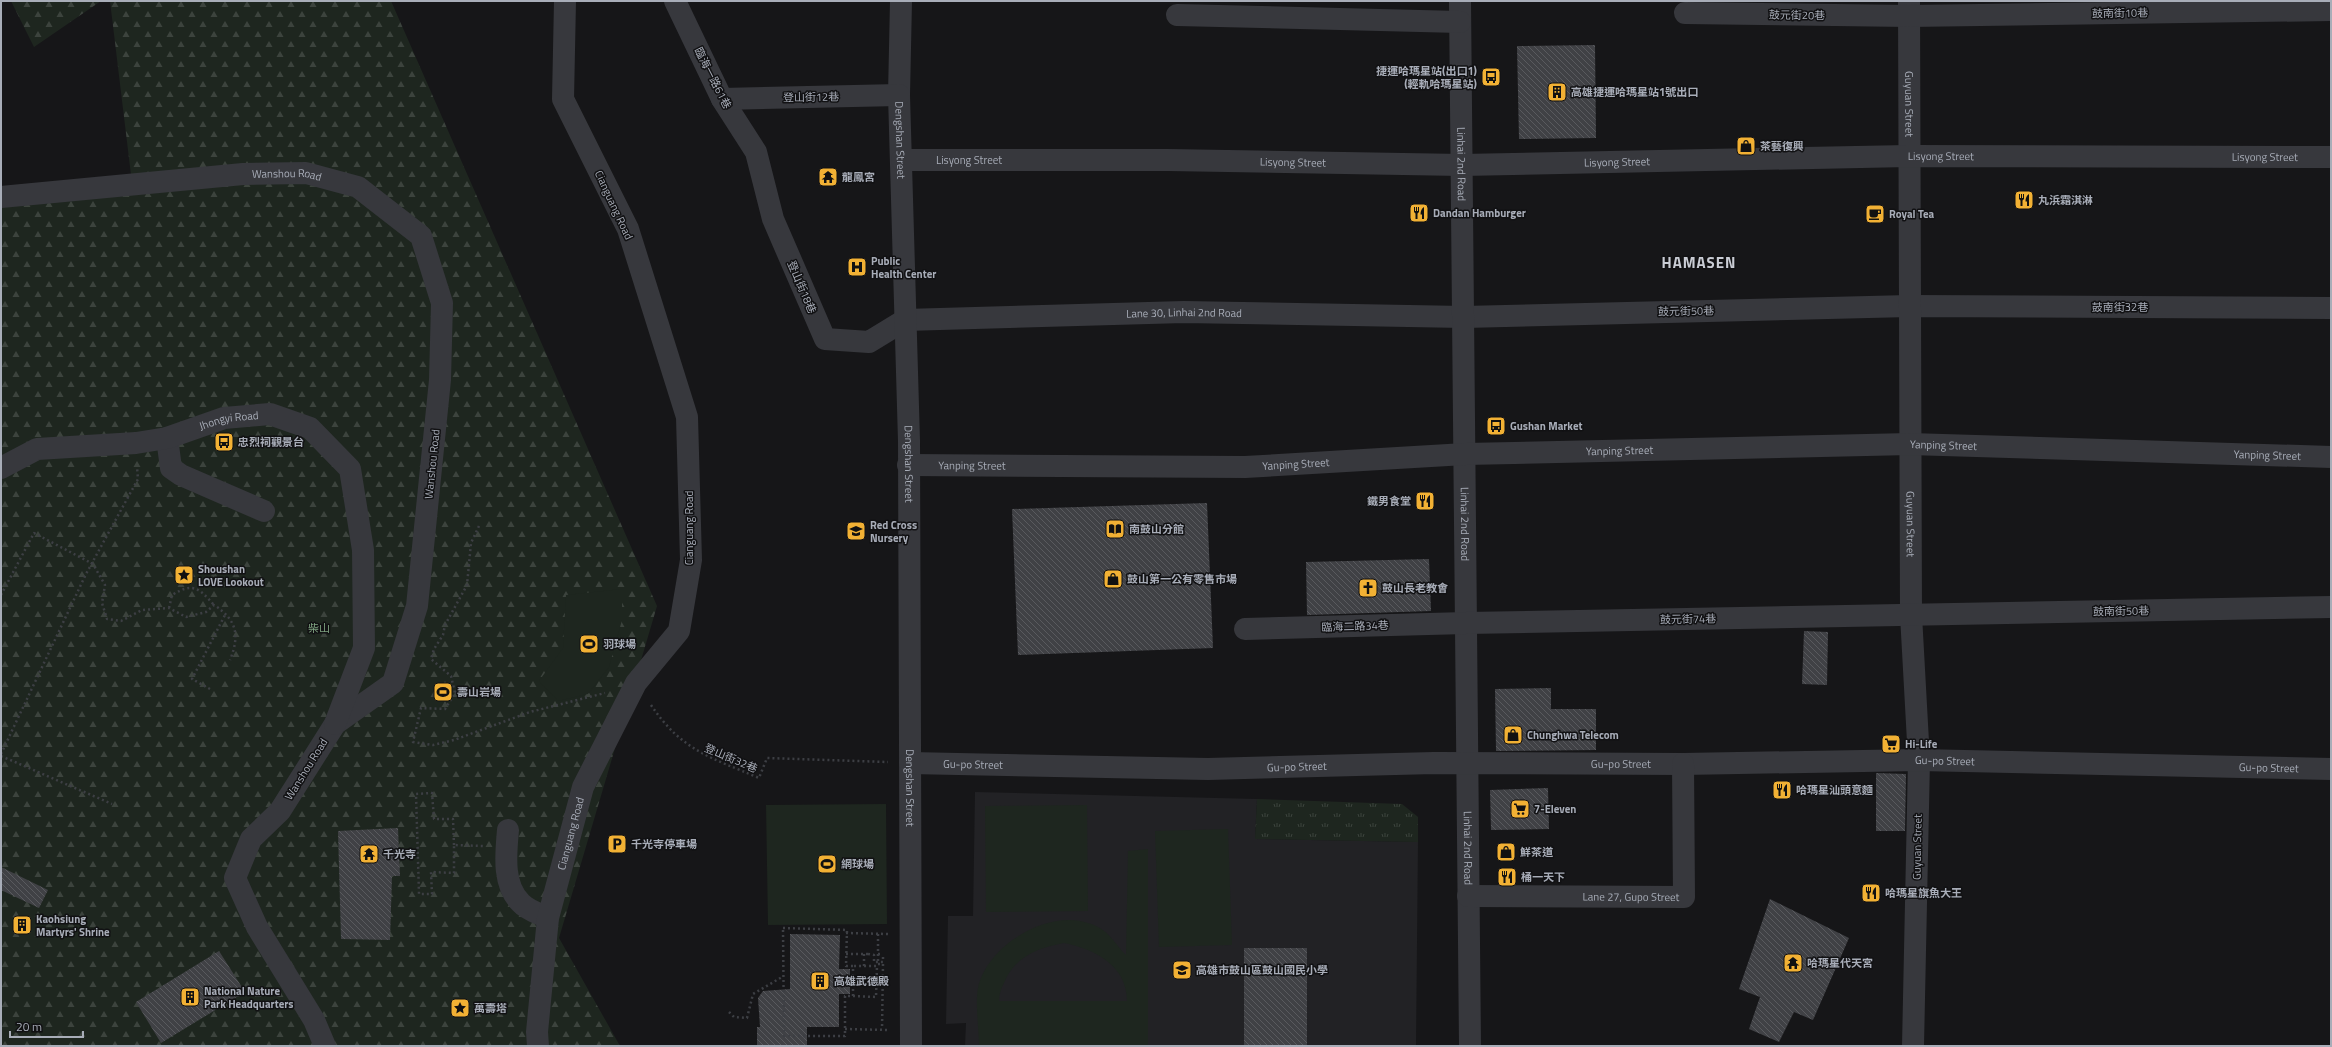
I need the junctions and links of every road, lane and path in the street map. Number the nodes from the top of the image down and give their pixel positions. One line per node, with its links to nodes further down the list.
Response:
1 (565, 1): 40 (street, Cianguang Road)
2 (676, 1): 10 (street, 臨海一路61巷)
3 (901, 1): 9 (street, Dengshan Street)
4 (1909, 9): 5 (street, 鼓南街10巷); 7 (street, 鼓元街20巷); 12 (street, Guyuan Street)
5 (2331, 10)
6 (1460, 11): 8 (street); 15 (street, Linhai 2nd Road)
7 (1685, 13)
8 (1177, 15)
9 (899, 95): 10 (street, 登山街12巷); 14 (street, Dengshan Street)
10 (722, 99): 11 (street, 臨海一路61巷)
11 (756, 152): 20 (street, 登山街18巷)
12 (1908, 156): 13 (street, Lisyong Street); 15 (street, Lisyong Street); 17 (street, Guyuan Street)
13 (2331, 157)
14 (902, 160): 15 (street, Lisyong Street); 20 (street, Dengshan Street)
15 (1462, 165): 19 (street, Linhai 2nd Road)
16 (1, 197): 44 (street, Wanshou Road)
17 (1909, 306): 18 (street, 鼓南街32巷); 19 (street, 鼓元街50巷); 22 (street, Guyuan Street)
18 (2331, 308)
19 (1464, 317): 20 (street, Lane 30, Linhai 2nd Road); 23 (street, Linhai 2nd Road)
20 (905, 320): 25 (street, Dengshan Street)
21 (167, 438): 26 (street, Jhongyi Road); 28 (street); 44 (street, Jhongyi Road)
22 (1910, 444): 23 (street, Yanping Street); 24 (street, Yanping Street); 36 (street, Guyuan Street)
23 (1465, 454): 25 (street, Yanping Street); 37 (street, Linhai 2nd Road)
24 (2331, 457)
25 (908, 465): 47 (street, Dengshan Street)
26 (1, 468)
27 (138, 479): 30 (path)
28 (264, 511)
29 (479, 526): 42 (path)
30 (93, 564): 31 (path); 34 (path); 45 (path)
31 (1, 595)
32 (214, 605): 34 (path); 34 (path); 35 (path)
33 (2331, 607): 36 (street, 鼓南街50巷)
34 (169, 608)
35 (227, 613): 39 (path); 41 (path)
36 (1911, 615): 37 (street, 鼓元街74巷); 46 (street, Guyuan Street)
37 (1466, 623): 38 (street, 臨海二路34巷); 48 (street, Linhai 2nd Road)
38 (1244, 629)
39 (230, 660)
40 (636, 683): 42 (path); 47 (path, 登山街32巷); 55 (street, Cianguang Road)
41 (210, 689)
42 (455, 693): 43 (path)
43 (484, 695)
44 (335, 724): 70 (street, Wanshou Road)
45 (1, 755): 51 (path)
46 (1919, 760): 49 (street, Gu-po Street); 50 (street, Gu-po Street); 73 (street, Guyuan Street)
47 (910, 763): 48 (street, Gu-po Street); 58 (street, Dengshan Street)
48 (1467, 763): 49 (street, Gu-po Street); 54 (street, Linhai 2nd Road)
49 (1684, 764): 54 (street, Lane 27, Gupo Street)
50 (2331, 769)
51 (112, 804)
52 (508, 838): 53 (path); 55 (street)
53 (454, 845): 53 (path)
54 (1468, 896): 72 (street, Linhai 2nd Road)
55 (548, 918): 71 (street, Cianguang Road)
56 (846, 933): 57 (path); 59 (path); 64 (path)
57 (878, 934): 58 (path); 61 (path)
58 (909, 934): 69 (street, Dengshan Street)
59 (846, 954): 60 (path); 62 (path)
60 (864, 954): 61 (path, bridge); 63 (path)
61 (878, 954): 68 (path)
62 (853, 966): 63 (path); 65 (path)
63 (864, 966): 65 (path)
64 (783, 977): 66 (path); 67 (path)
65 (853, 996): 67 (path)
66 (729, 1012)
67 (845, 1029): 68 (path)
68 (882, 1030): 69 (path)
69 (911, 1038)
70 (325, 1046)
71 (538, 1046)
72 (1470, 1046)
73 (1913, 1046)

